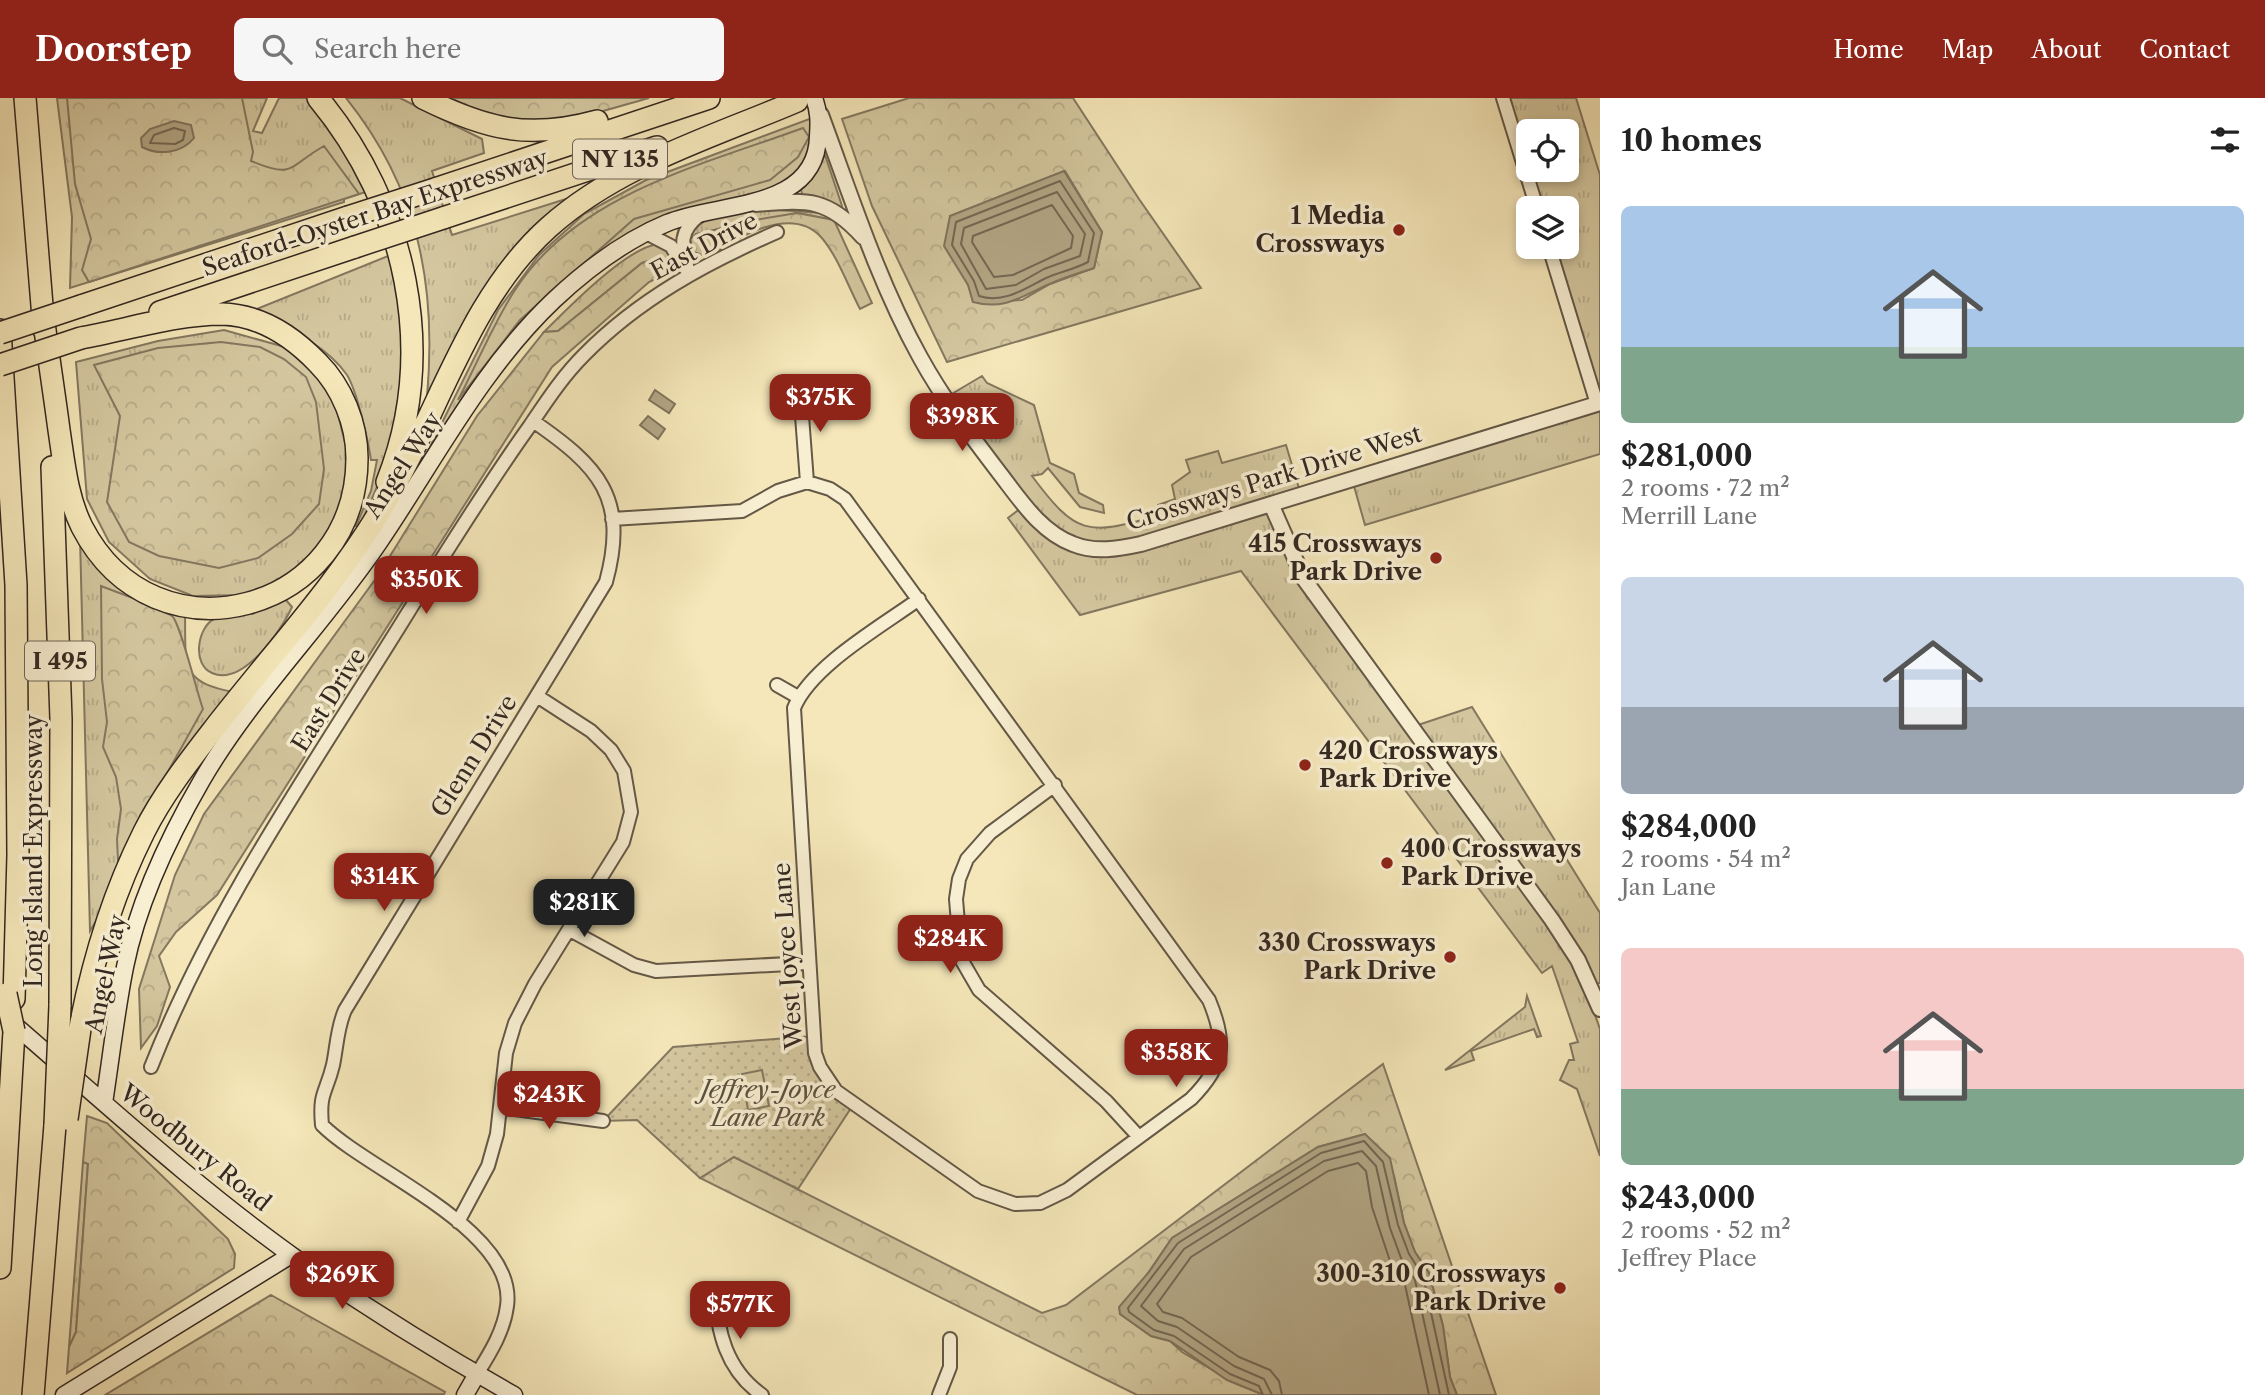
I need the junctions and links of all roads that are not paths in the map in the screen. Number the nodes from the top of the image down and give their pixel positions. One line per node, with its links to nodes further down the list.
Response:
1 (25, 98): 16 (highway, Long Island Expressway / I 495)
2 (318, 98): 28 (highway)
3 (423, 98): 4 (highway)
4 (687, 98)
5 (709, 98): 17 (highway, Seaford-Oyster Bay Expressway / NY 135, bridge)
6 (1503, 98): 8 (street)
7 (809, 102): 9 (main road, Angel Way); 13 (street, Crossways Park Drive West); 18 (highway, Seaford-Oyster Bay Expressway / NY 135, bridge); 28 (highway)
8 (1533, 196)
9 (731, 206): 10 (main road, Angel Way); 13 (street, Crossways Park Drive West)
10 (703, 213): 12 (main road, Angel Way); 15 (street)
11 (777, 232): 15 (street, East Drive)
12 (646, 233): 15 (street); 40 (main road, Angel Way)
13 (869, 243): 24 (street, Crossways Park Drive West)
14 (1553, 259): 21 (street)
15 (689, 274): 22 (street, East Drive)
16 (43, 315): 18 (highway); 43 (highway, Long Island Expressway / I 495, bridge)
17 (0, 331): 25 (highway, Long Island Expressway / I 495)
18 (81, 338): 19 (highway, Seaford-Oyster Bay Expressway / NY 135, bridge)
19 (0, 365)
20 (792, 401): 23 (street)
21 (1599, 403): 24 (street, Crossways Park Drive West)
22 (533, 421): 26 (street, Glenn Drive); 39 (street, East Drive)
23 (807, 482): 26 (street); 29 (street, West Joyce Lane)
24 (1270, 504): 37 (street)
25 (13, 515): 27 (highway); 36 (highway, Long Island Expressway / I 495)
26 (612, 519): 31 (street, Glenn Drive)
27 (0, 549)
28 (351, 552): 43 (highway, bridge)
29 (919, 599): 32 (street); 33 (street, West Joyce Lane)
30 (777, 685): 32 (street)
31 (537, 696): 34 (street); 45 (street, Glenn Drive)
32 (798, 697): 35 (street, West Joyce Lane)
33 (1055, 785): 44 (street, West Joyce Lane); 44 (street)
34 (570, 930): 35 (street); 41 (street)
35 (807, 963): 44 (street, West Joyce Lane)
36 (8, 966): 47 (highway, Long Island Expressway / I 495, bridge)
37 (1600, 1009)
38 (0, 1012): 40 (main road, Woodbury Road)
39 (151, 1067)
40 (104, 1103): 46 (main road, Woodbury Road)
41 (500, 1107): 42 (street); 45 (street)
42 (603, 1121)
43 (60, 1128): 51 (highway, Long Island Expressway / I 495)
44 (1139, 1137)
45 (457, 1222): 50 (street, Glenn Drive)
46 (291, 1255): 50 (main road, Woodbury Road); 52 (main road)
47 (0, 1268)
48 (715, 1290): 55 (street)
49 (950, 1339): 56 (street)
50 (477, 1374): 53 (main road); 54 (main road, Woodbury Road)
51 (33, 1395)
52 (64, 1395)
53 (465, 1395)
54 (514, 1395)
55 (762, 1395)
56 (939, 1395)

